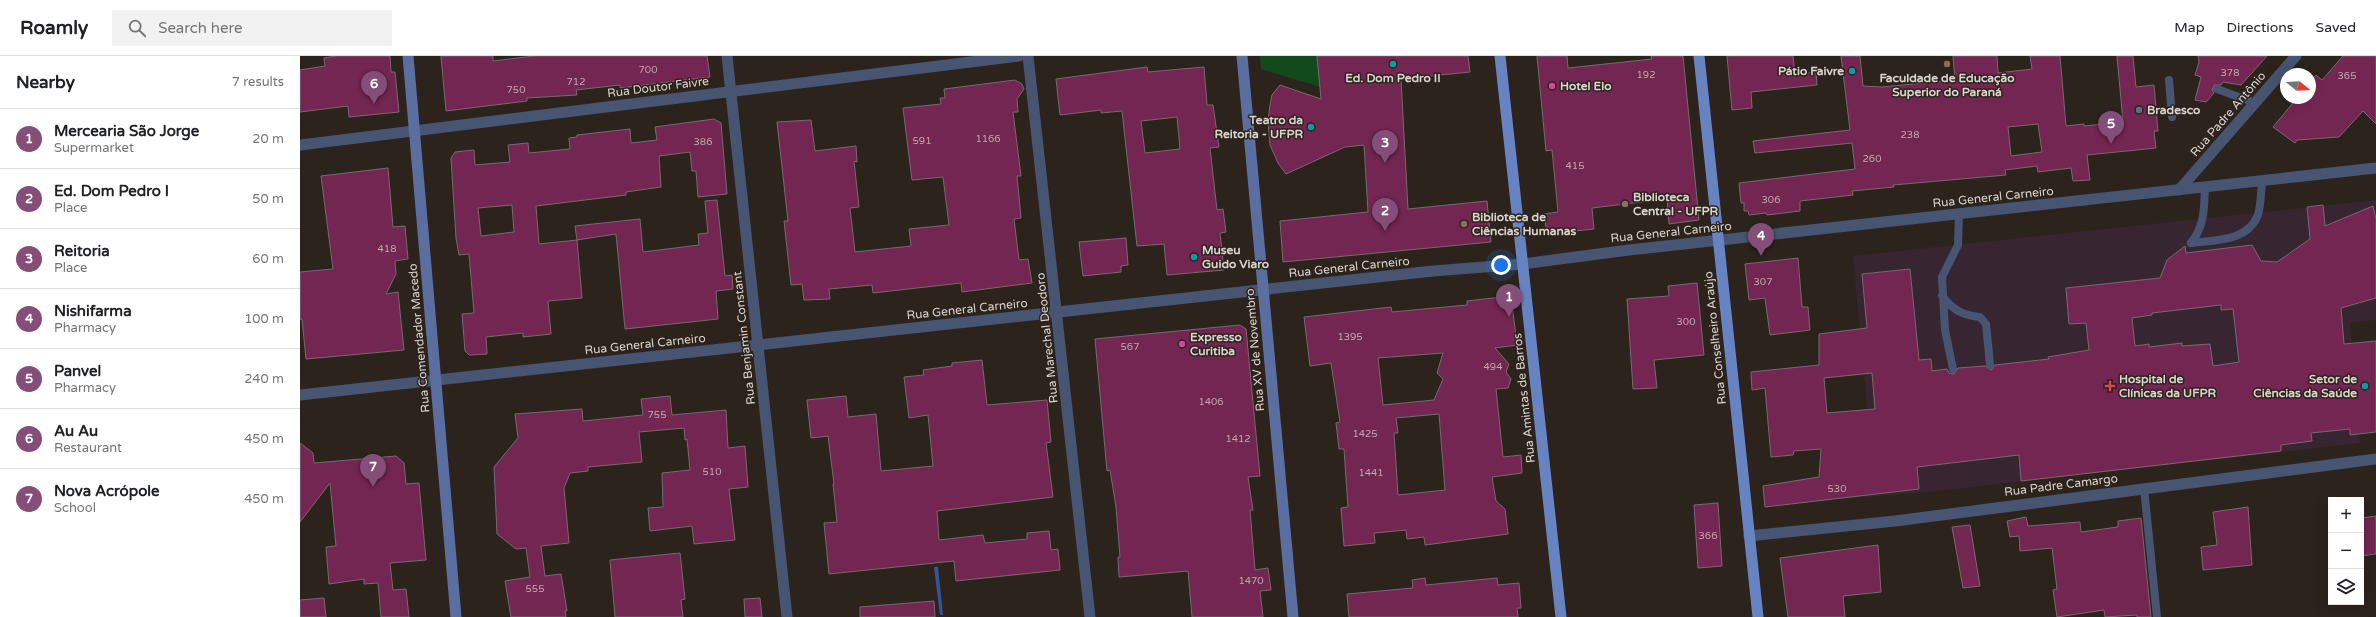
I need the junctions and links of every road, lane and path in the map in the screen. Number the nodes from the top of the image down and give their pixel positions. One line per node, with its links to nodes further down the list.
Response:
1 (408, 56): 14 (main road, Rua Comendador Macedo)
2 (727, 56): 11 (street, Rua Benjamin Constant)
3 (1019, 56): 11 (street, Rua Doutor Faivre)
4 (1028, 56): 25 (street, Rua Marechal Deodoro)
5 (1242, 56): 23 (main road, Rua XV de Novembro)
6 (1500, 56): 22 (main road, Rua Amintas de Barros)
7 (1699, 56): 21 (main road, Rua Conselheiro Araújo)
8 (2296, 56): 12 (street, Rua Padre Antônio)
9 (2169, 80): 13 (lane)
10 (2217, 89): 12 (lane)
11 (731, 91): 14 (street, Rua Doutor Faivre); 26 (street, Rua Benjamin Constant)
12 (2255, 103): 19 (street, Rua Padre Antônio)
13 (2172, 117)
14 (415, 131): 15 (street, Rua Doutor Faivre); 29 (main road, Rua Comendador Macedo)
15 (300, 145)
16 (2376, 168): 17 (street, Rua General Carneiro)
17 (2262, 181): 18 (street, Rua General Carneiro); 18 (lane)
18 (2205, 187): 19 (street, Rua General Carneiro)
19 (2179, 190): 20 (street, Rua General Carneiro)
20 (1959, 214): 21 (street, Rua General Carneiro); 24 (lane)
21 (1718, 240): 22 (street, Rua General Carneiro); 33 (main road, Rua Conselheiro Araújo)
22 (1522, 264): 23 (street, Rua General Carneiro); 38 (main road, Rua Amintas de Barros)
23 (1263, 290): 25 (street, Rua General Carneiro); 37 (main road, Rua XV de Novembro)
24 (1942, 296): 27 (lane); 28 (lane)
25 (1057, 312): 26 (street, Rua General Carneiro); 36 (street, Rua Marechal Deodoro)
26 (758, 345): 29 (street, Rua General Carneiro); 35 (street, Rua Benjamin Constant)
27 (1990, 365)
28 (1953, 369)
29 (436, 380): 30 (street, Rua General Carneiro); 34 (main road, Rua Comendador Macedo)
30 (300, 395)
31 (2376, 460): 32 (street, Rua Padre Camargo)
32 (2144, 488): 33 (street, Rua Padre Camargo); 40 (lane)
33 (1749, 536): 39 (main road, Rua Conselheiro Araújo)
34 (456, 617)
35 (787, 617)
36 (1090, 617)
37 (1293, 617)
38 (1561, 617)
39 (1758, 617)
40 (2157, 617)

